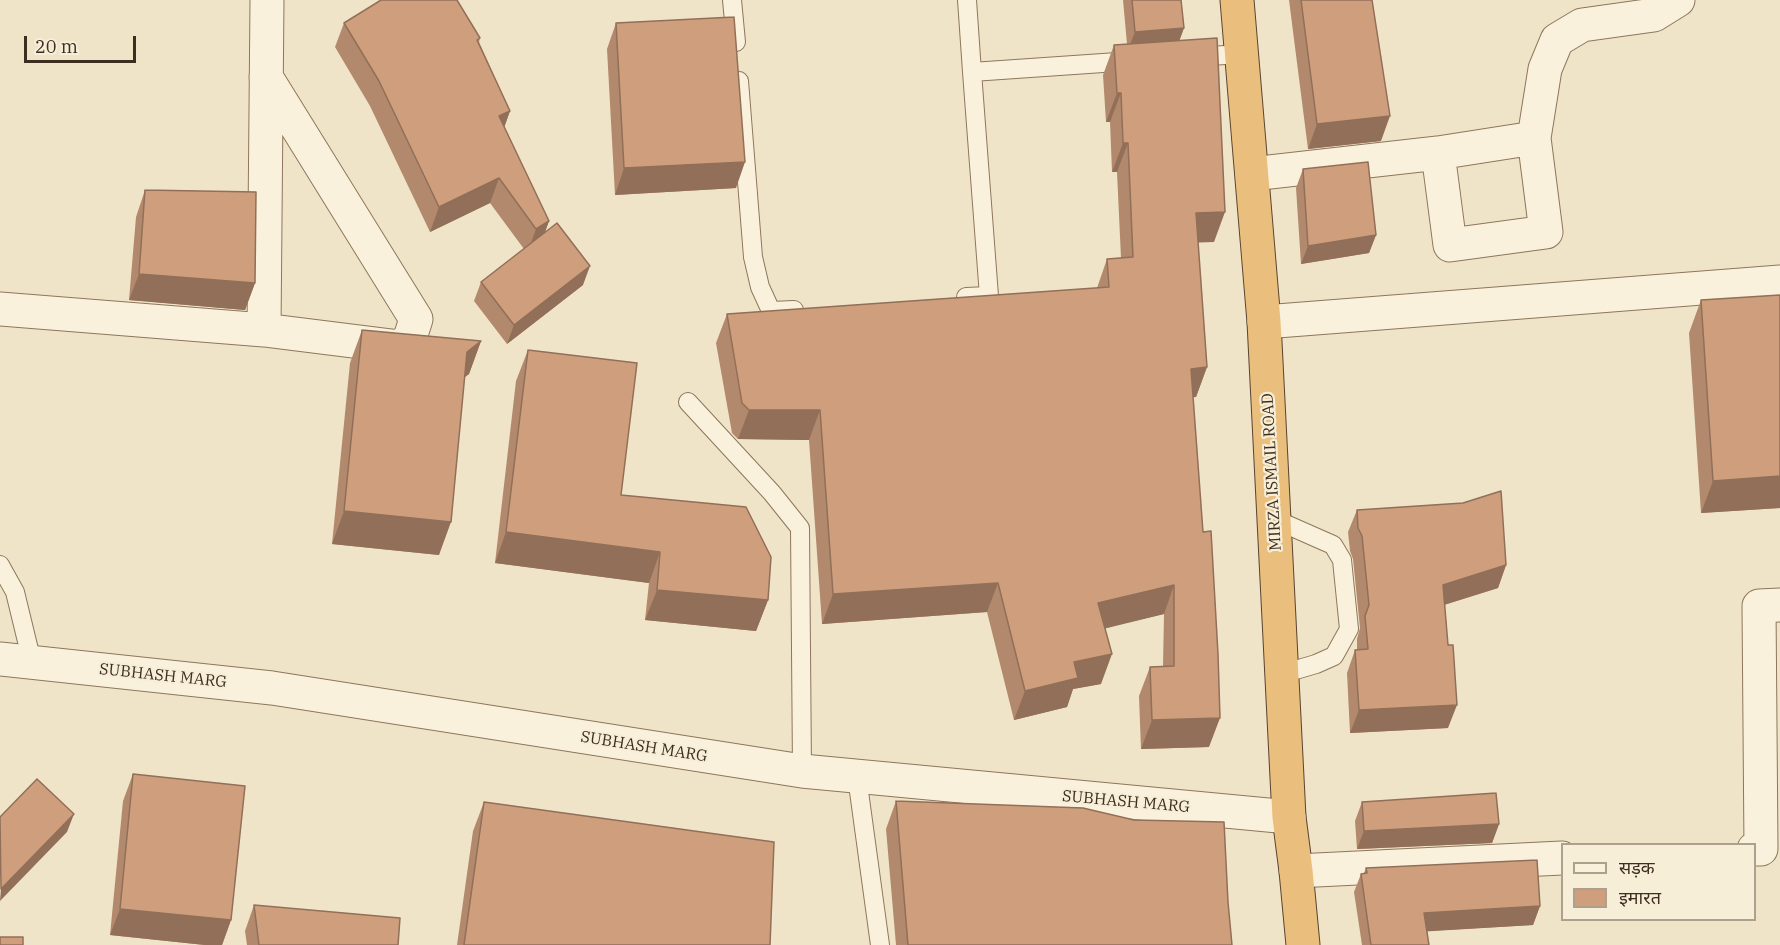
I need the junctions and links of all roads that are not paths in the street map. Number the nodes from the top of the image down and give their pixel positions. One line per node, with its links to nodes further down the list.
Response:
1 (267, 0): 10 (street)
2 (732, 0): 17 (lane)
3 (967, 0): 9 (lane)
4 (1237, 0): 6 (highway, MIRZA ISMAIL ROAD)
5 (1678, 0): 11 (street)
6 (1242, 54): 7 (lane); 13 (highway, MIRZA ISMAIL ROAD)
7 (1172, 59)
8 (1148, 60): 9 (lane)
9 (972, 72): 15 (lane)
10 (266, 77): 19 (street); 19 (street)
11 (1534, 138): 12 (street); 12 (street)
12 (1438, 153): 13 (street)
13 (1252, 174): 18 (highway, MIRZA ISMAIL ROAD)
14 (1780, 282): 18 (street)
15 (954, 298)
16 (0, 309): 19 (street)
17 (806, 309)
18 (1264, 322): 21 (highway, MIRZA ISMAIL ROAD)
19 (264, 330)
20 (688, 402): 27 (lane)
21 (1275, 519): 26 (highway, MIRZA ISMAIL ROAD); 26 (lane)
22 (0, 565): 25 (lane)
23 (1780, 605): 30 (street)
24 (0, 659): 25 (street, SUBHASH MARG)
25 (32, 662): 27 (street, SUBHASH MARG)
26 (1282, 674): 29 (highway, MIRZA ISMAIL ROAD)
27 (802, 771): 28 (street, SUBHASH MARG)
28 (857, 777): 29 (street, SUBHASH MARG); 33 (lane)
29 (1289, 817): 32 (highway, MIRZA ISMAIL ROAD)
30 (1756, 849)
31 (1561, 858): 32 (street)
32 (1296, 871): 34 (highway, MIRZA ISMAIL ROAD)
33 (880, 945)
34 (1303, 945)

